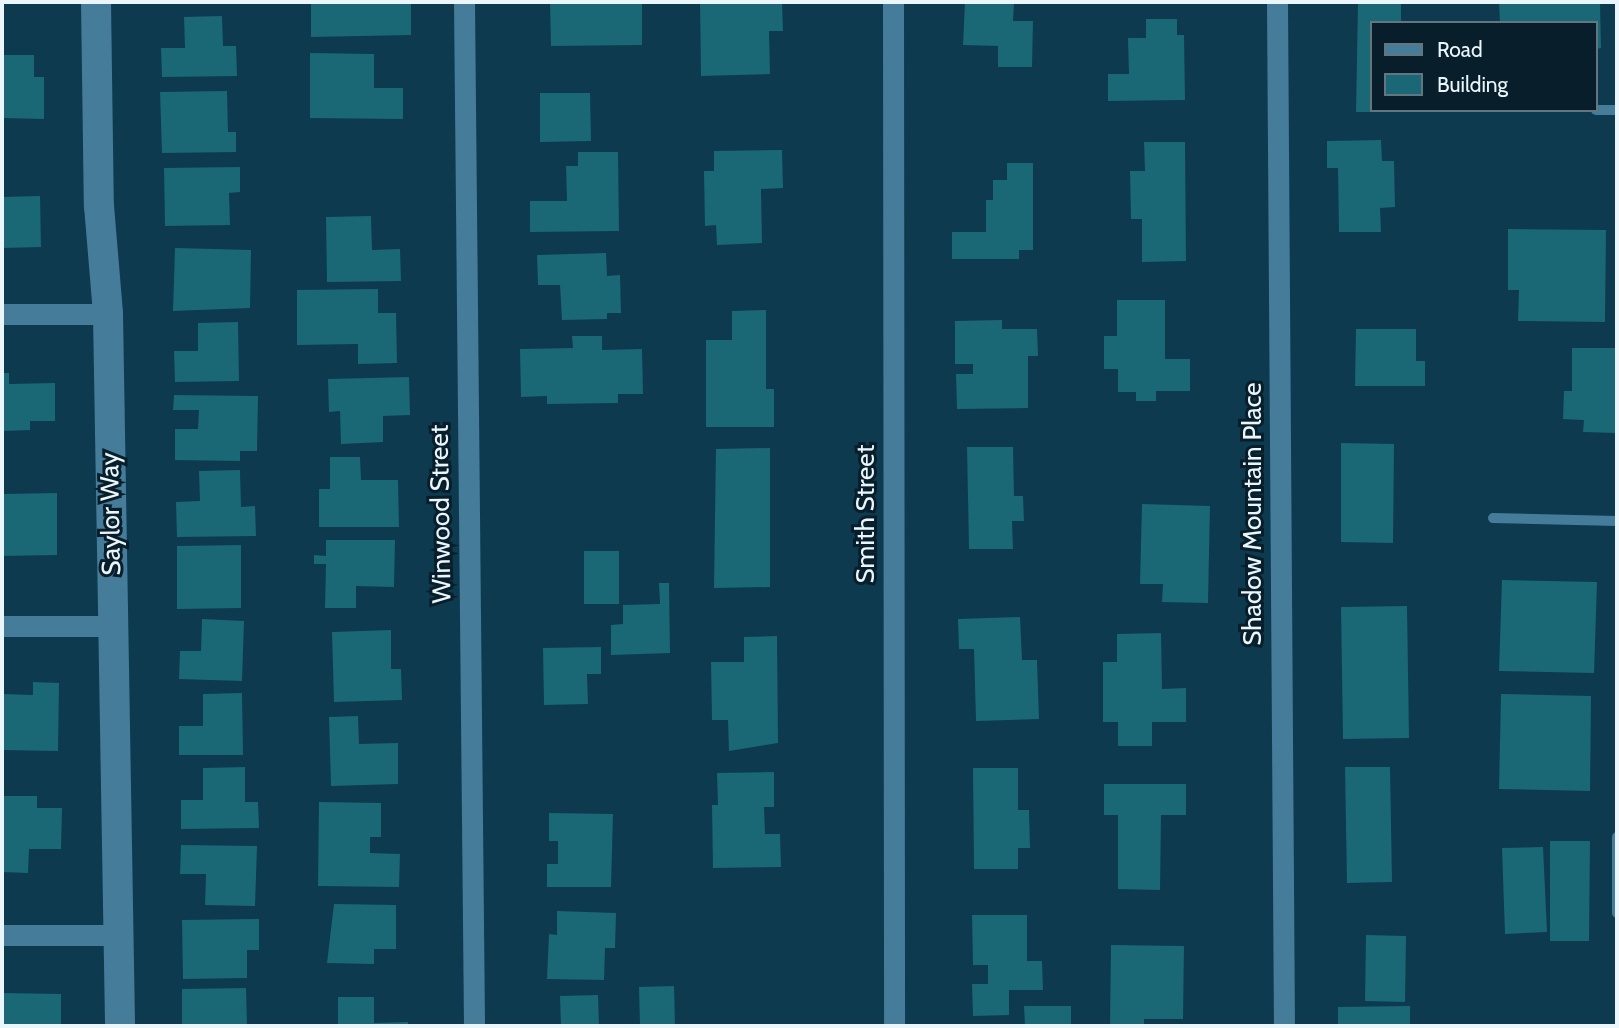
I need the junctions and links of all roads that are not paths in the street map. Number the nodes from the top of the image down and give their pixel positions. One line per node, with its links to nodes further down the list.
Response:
1 (96, 2): 8 (street, Saylor Way)
2 (464, 2): 18 (street, Winwood Street)
3 (893, 2): 19 (street, Smith Street)
4 (1277, 2): 20 (street, Shadow Mountain Place)
5 (1598, 110): 6 (lane)
6 (1617, 110)
7 (2, 314): 8 (street)
8 (108, 314): 12 (street, Saylor Way)
9 (1493, 518): 10 (lane)
10 (1617, 521)
11 (2, 626): 12 (street)
12 (112, 626): 16 (street, Saylor Way)
13 (1617, 836): 14 (lane)
14 (1617, 913)
15 (2, 934): 16 (street)
16 (119, 935): 17 (street, Saylor Way)
17 (120, 1026)
18 (474, 1026)
19 (894, 1026)
20 (1284, 1026)

